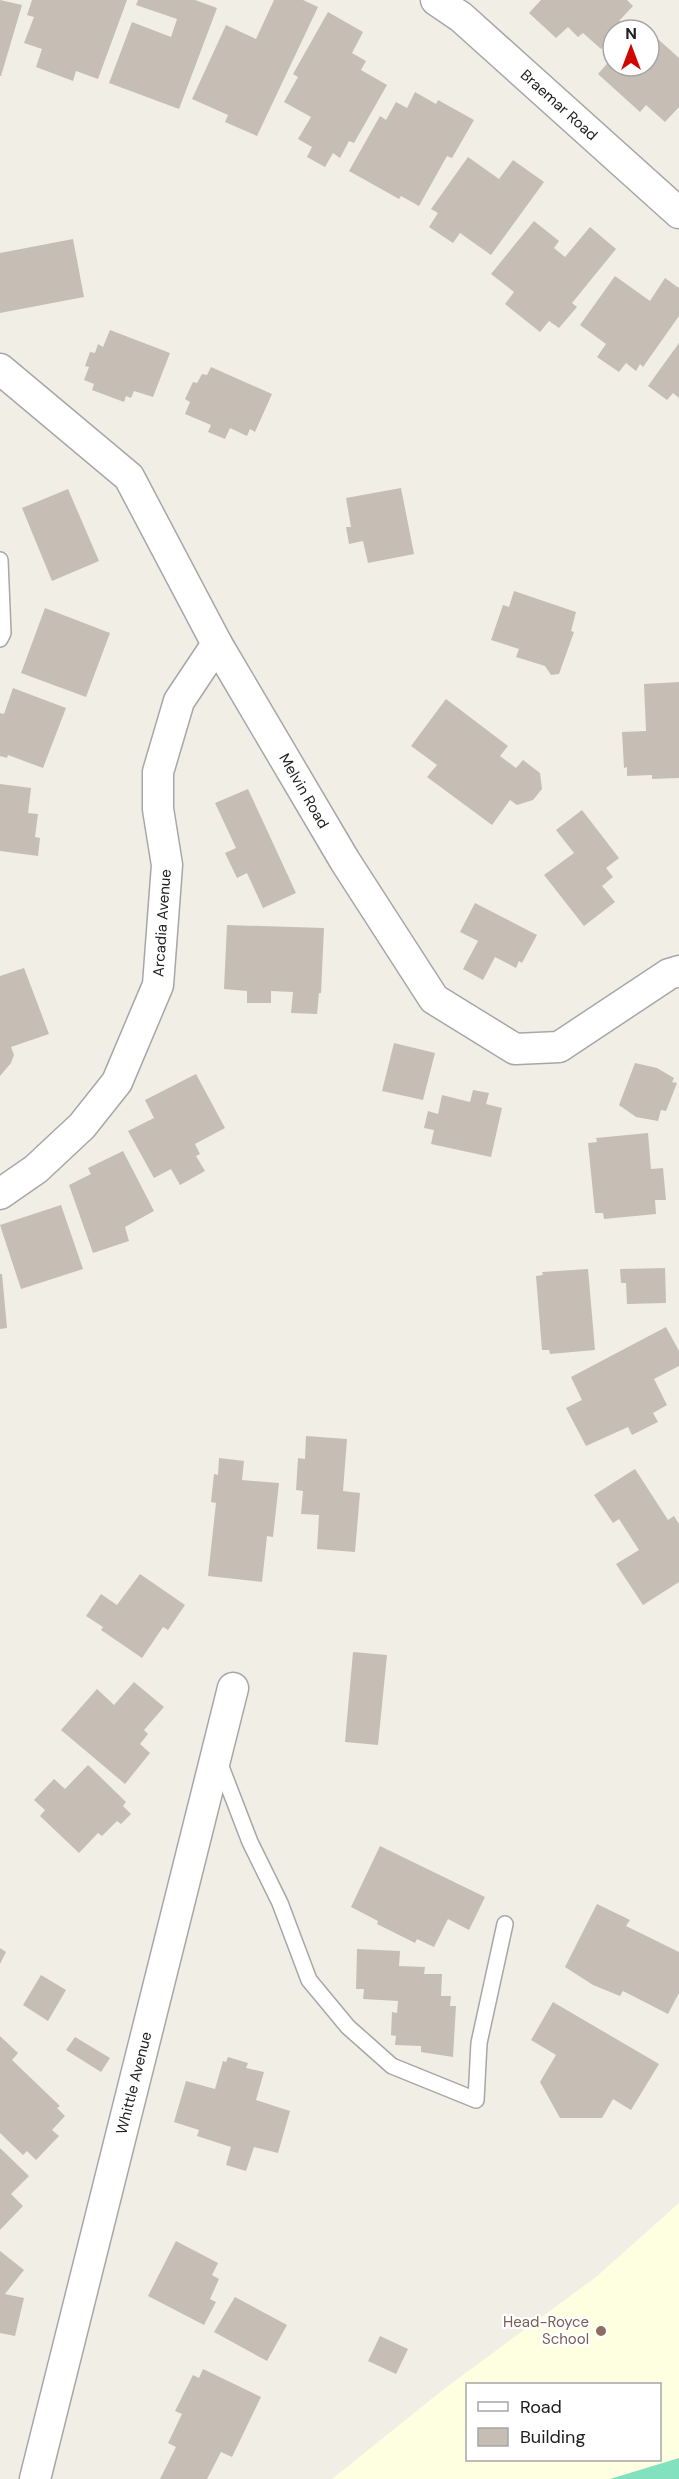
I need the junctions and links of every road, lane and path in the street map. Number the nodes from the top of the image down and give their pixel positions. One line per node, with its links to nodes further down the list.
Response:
1 (436, 0): 2 (street, Braemar Road)
2 (679, 213)
3 (0, 369): 6 (street, Melvin Road)
4 (0, 560): 5 (lane)
5 (0, 639)
6 (217, 644): 7 (street, Melvin Road); 8 (street, Arcadia Avenue)
7 (679, 971)
8 (0, 1194)
9 (233, 1688): 10 (street, Whittle Avenue)
10 (216, 1756): 11 (lane); 12 (street, Whittle Avenue)
11 (505, 1924)
12 (35, 2479)

